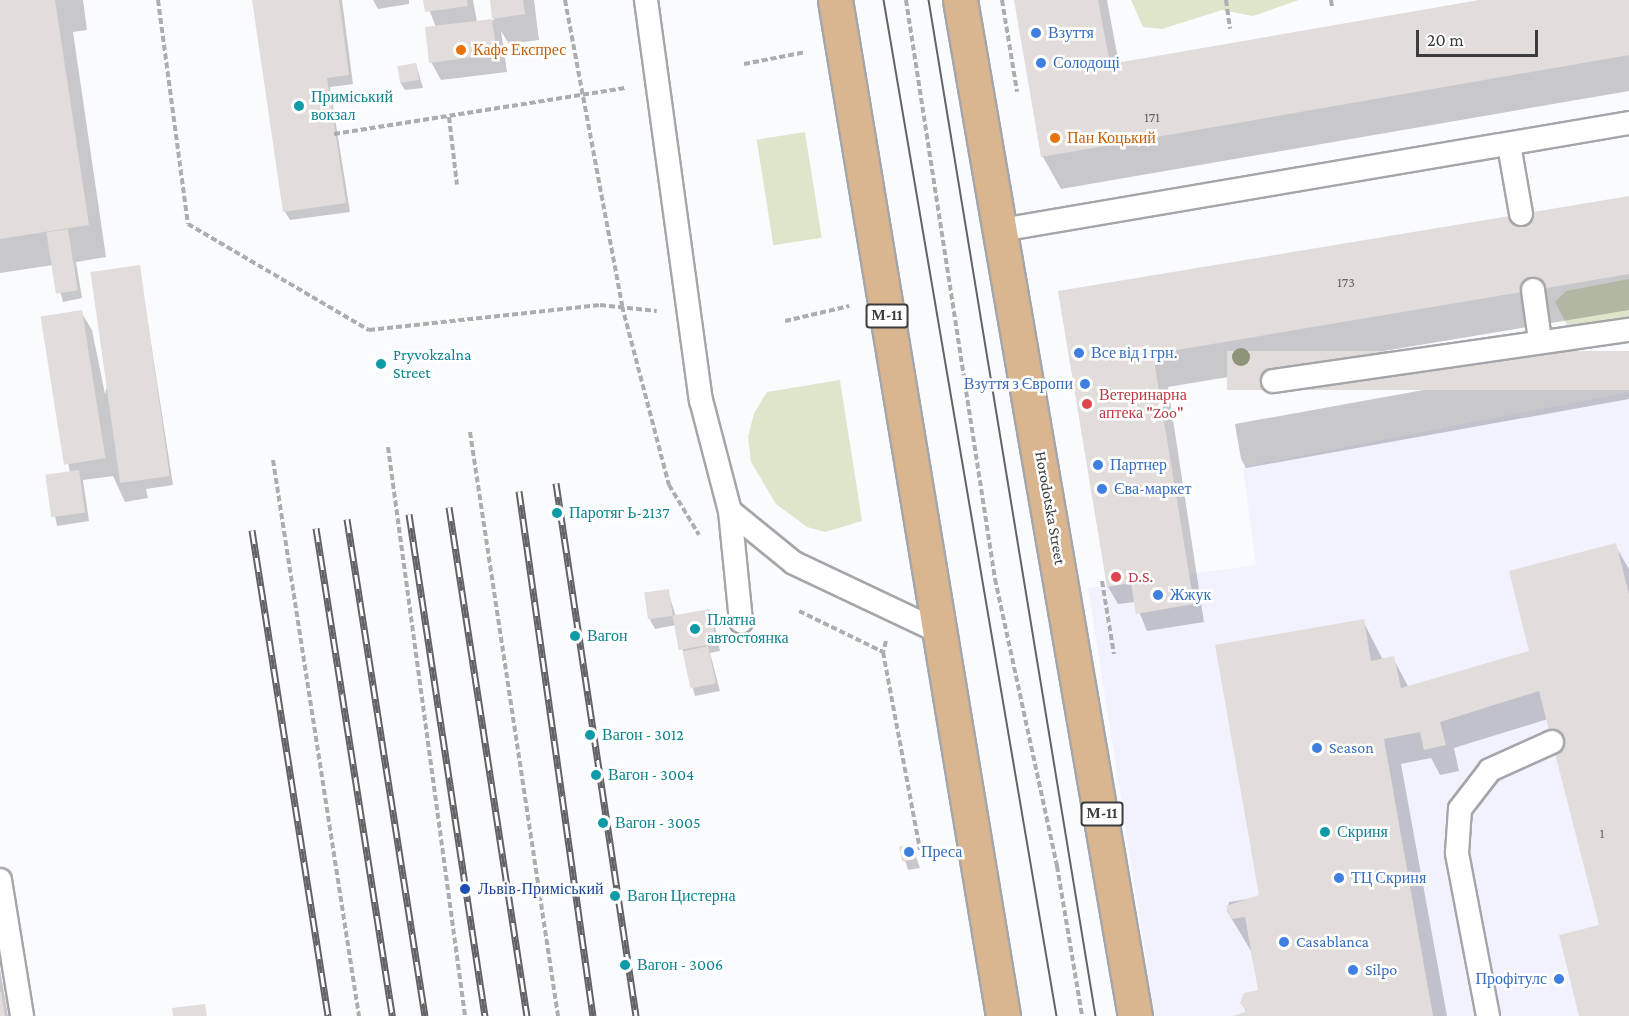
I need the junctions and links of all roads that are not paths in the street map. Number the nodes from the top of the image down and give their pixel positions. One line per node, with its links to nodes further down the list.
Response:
1 (646, 0): 12 (lane)
2 (835, 0): 14 (main road, М-11)
3 (960, 0): 7 (main road, Horodotska Street / М-11)
4 (1629, 123): 5 (lane)
5 (1509, 145): 6 (lane); 7 (lane)
6 (1521, 214)
7 (1001, 230): 19 (main road, Horodotska Street / М-11)
8 (1533, 290): 10 (lane)
9 (1629, 330): 10 (lane)
10 (1540, 340): 11 (lane)
11 (1274, 381)
12 (730, 512): 13 (lane); 14 (lane)
13 (741, 621)
14 (940, 632): 18 (main road, М-11)
15 (1552, 742): 20 (lane)
16 (0, 880): 17 (lane)
17 (22, 1016)
18 (1003, 1016)
19 (1135, 1016)
20 (1488, 1016)

